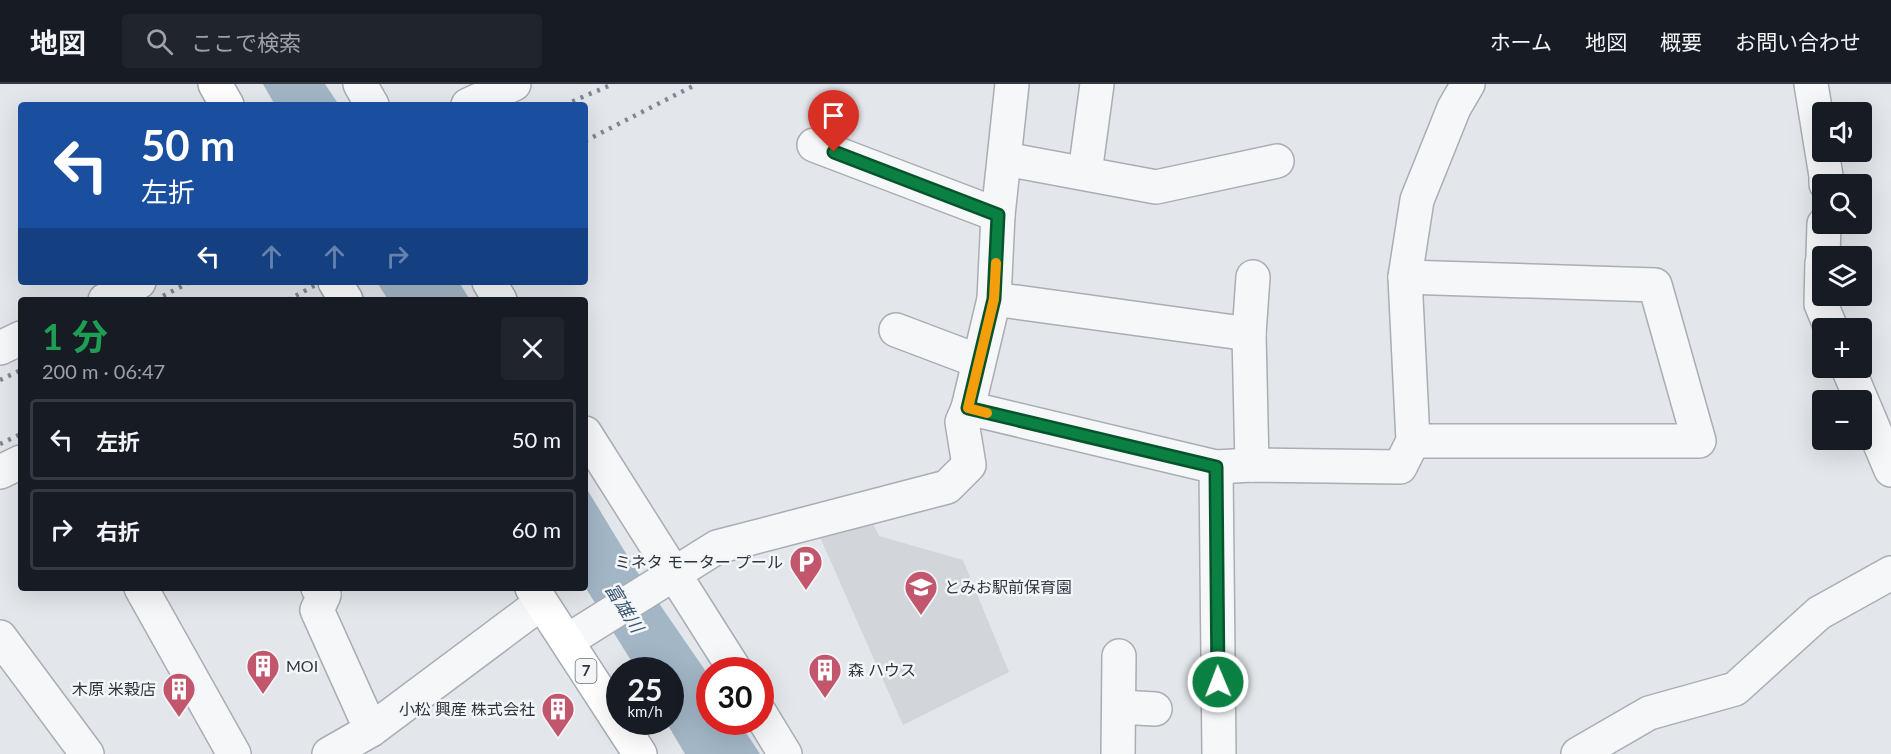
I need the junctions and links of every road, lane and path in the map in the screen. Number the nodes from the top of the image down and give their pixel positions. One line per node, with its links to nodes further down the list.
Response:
1 (215, 84): 8 (main road)
2 (360, 84): 9 (street)
3 (514, 84): 10 (street)
4 (1012, 84): 12 (street)
5 (1097, 84): 14 (street)
6 (1468, 84): 17 (street)
7 (1811, 84): 15 (street)
8 (225, 102)
9 (370, 102)
10 (475, 102)
11 (814, 145): 16 (street)
12 (1005, 159): 14 (street); 16 (street)
13 (1277, 161): 14 (street)
14 (1085, 173)
15 (1827, 174)
16 (998, 215): 21 (street)
17 (1406, 277): 30 (street); 30 (street)
18 (1253, 278): 23 (street)
19 (133, 285): 20 (street)
20 (111, 297)
21 (994, 299): 23 (street); 26 (street)
22 (896, 330): 26 (street)
23 (1250, 334): 32 (street)
24 (18, 339): 25 (street)
25 (0, 348)
26 (978, 362): 28 (street)
27 (1852, 378): 34 (street)
28 (968, 408): 33 (street); 37 (street)
29 (588, 439): 37 (street)
30 (1413, 441): 32 (street)
31 (18, 463): 35 (street)
32 (1252, 465): 33 (street)
33 (1216, 467): 55 (street)
34 (1891, 470)
35 (0, 472)
36 (1891, 573): 56 (street)
37 (664, 579): 42 (street); 44 (street)
38 (149, 591): 50 (street)
39 (321, 591): 47 (street)
40 (536, 595): 42 (main road, 7); 47 (street)
41 (0, 637): 49 (street)
42 (567, 641): 52 (main road, 7)
43 (1119, 656): 45 (street)
44 (725, 657)
45 (1119, 707): 46 (street); 54 (street)
46 (1155, 709)
47 (371, 729): 51 (street)
48 (773, 735): 53 (street)
49 (87, 754)
50 (234, 754)
51 (329, 754)
52 (640, 754)
53 (785, 754)
54 (1118, 754)
55 (1219, 754)
56 (1578, 754)

